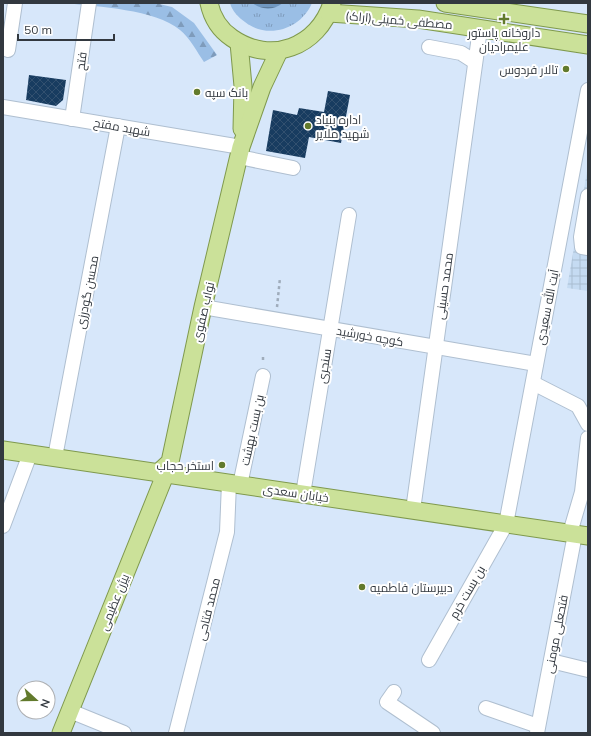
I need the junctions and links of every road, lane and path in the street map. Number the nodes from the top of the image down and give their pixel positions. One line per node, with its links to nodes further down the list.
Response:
1 (15, 3): 12 (street)
2 (90, 3): 17 (street, فتح)
3 (445, 3): 5 (main road)
4 (207, 5): 9 (main road)
5 (484, 6): 7 (main road)
6 (330, 8): 8 (main road, مصطفی خمینی(اراک)); 13 (main road)
7 (588, 24)
8 (480, 29): 10 (main road, مصطفی خمینی(اراک)); 14 (street, محمد حسینی)
9 (239, 43): 13 (main road); 19 (main road)
10 (588, 45)
11 (429, 47): 14 (street)
12 (8, 50)
13 (279, 50): 19 (main road)
14 (475, 62): 28 (street, محمد حسینی)
15 (588, 90): 29 (street, آیت الله سعیدی)
16 (3, 107): 17 (street, شهید مفتح)
17 (72, 119): 18 (street, شهید مفتح)
18 (118, 126): 19 (street, شهید مفتح); 36 (street, محسن گودرزی)
19 (240, 152): 20 (street, شهید مفتح); 25 (main road, نواب صفوی)
20 (293, 168)
21 (588, 196): 23 (street)
22 (349, 215): 27 (street, سنجری)
23 (588, 248)
24 (280, 278): 26 (path)
25 (203, 307): 26 (street, کوچه خورشید); 37 (main road, نواب صفوی)
26 (276, 320): 27 (street, کوچه خورشید)
27 (330, 329): 28 (street, کوچه خورشید); 39 (street, سنجری)
28 (436, 347): 29 (street, کوچه خورشید); 40 (street, محمد حسینی)
29 (536, 364): 31 (street, آیت الله سعیدی)
30 (263, 376): 38 (street, بن بست بهشت)
31 (533, 383): 32 (street); 41 (street, آیت الله سعیدی)
32 (588, 424)
33 (588, 438): 43 (street, فتحعلی مومنی)
34 (3, 450): 35 (main road, خیابان سعدی)
35 (30, 454): 36 (main road, خیابان سعدی); 42 (street)
36 (55, 458): 37 (main road, خیابان سعدی)
37 (158, 473): 38 (main road, خیابان سعدی); 49 (main road, بیژن عظیمی)
38 (234, 484): 39 (main road, خیابان سعدی); 53 (street, محمد فتاحی)
39 (303, 494): 40 (main road, خیابان سعدی)
40 (413, 510): 41 (main road, خیابان سعدی)
41 (506, 524): 43 (main road, خیابان سعدی); 44 (street, بن بست خرم)
42 (3, 526)
43 (578, 534): 45 (street, فتحعلی مومنی)
44 (428, 660)
45 (551, 662): 46 (street); 50 (street, فتحعلی مومنی)
46 (588, 670)
47 (394, 692): 54 (street)
48 (486, 708): 50 (street)
49 (70, 712): 51 (main road, بیژن عظیمی); 52 (street)
50 (537, 730)
51 (61, 733)
52 (124, 733)
53 (176, 733)
54 (433, 733)

